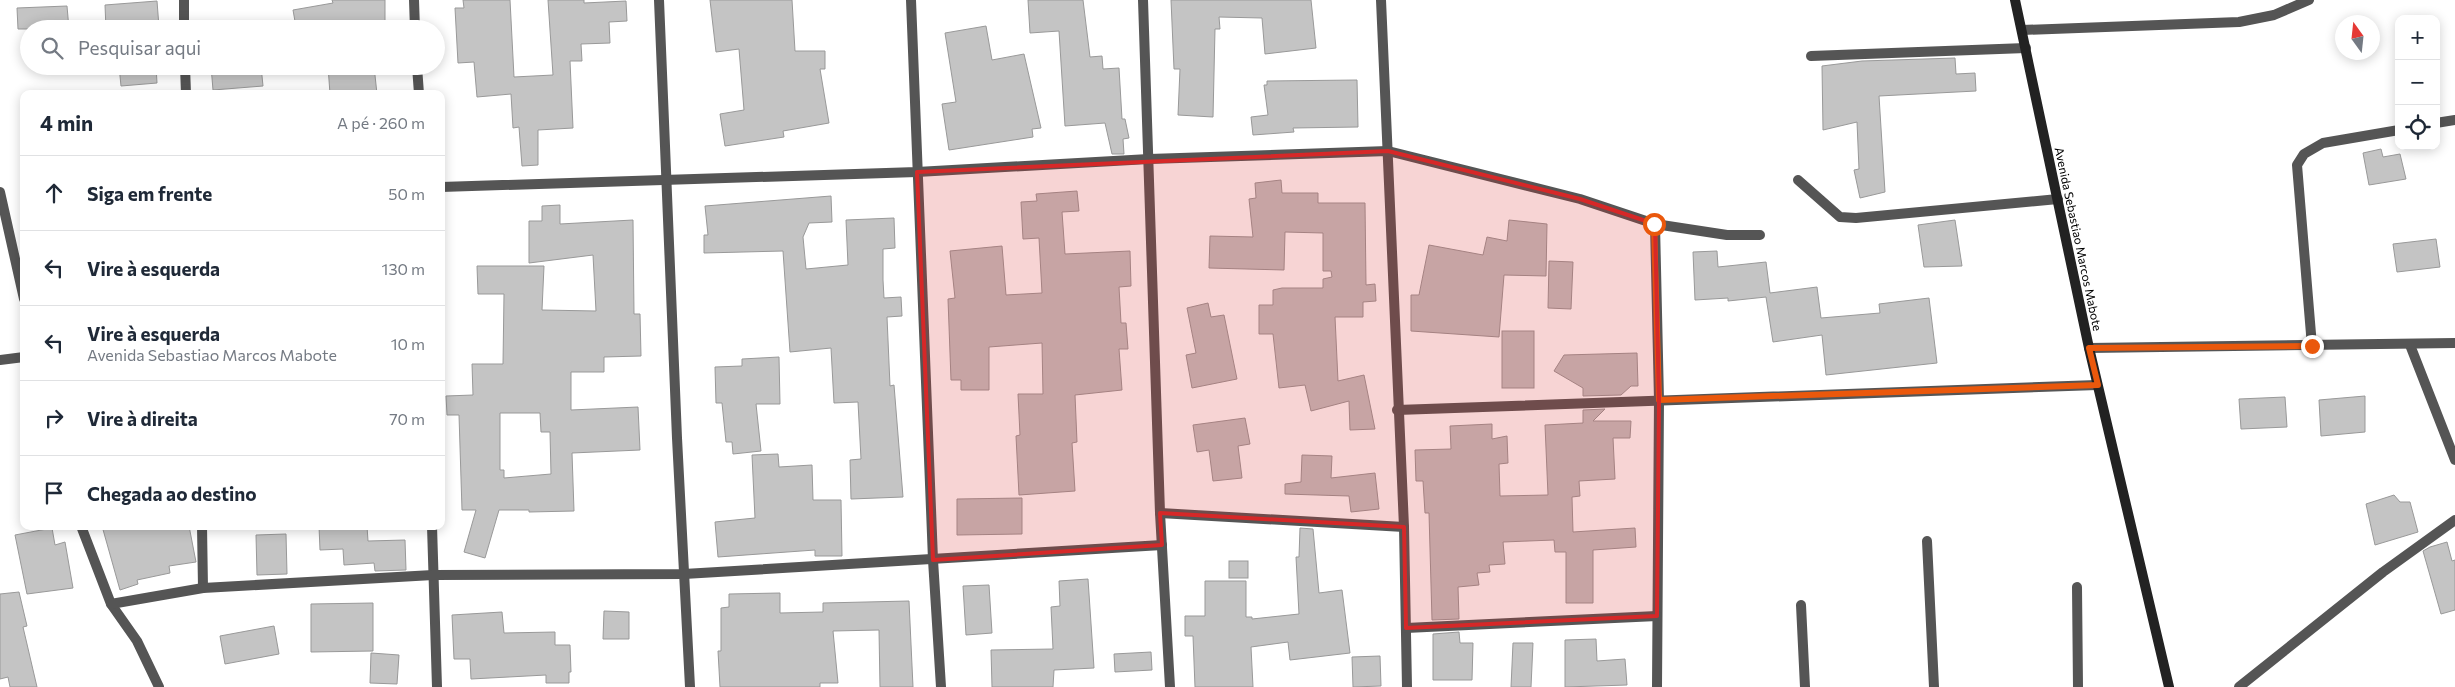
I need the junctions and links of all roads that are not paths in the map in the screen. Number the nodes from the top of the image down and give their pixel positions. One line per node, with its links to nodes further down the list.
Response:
1 (184, 0): 9 (street)
2 (414, 0): 10 (street)
3 (659, 0): 24 (street)
4 (911, 0): 23 (street)
5 (1143, 0): 22 (street)
6 (1380, 0): 21 (street)
7 (2015, 0): 11 (main road, Avenida Sebastiao Marcos Mabote)
8 (2309, 0): 11 (street)
9 (184, 20)
10 (415, 20)
11 (2022, 30): 12 (main road, Avenida Sebastiao Marcos Mabote)
12 (2026, 48): 13 (street); 28 (main road, Avenida Sebastiao Marcos Mabote)
13 (1811, 56)
14 (185, 75): 16 (street)
15 (418, 75): 17 (street)
16 (186, 90)
17 (419, 90)
18 (2455, 120): 19 (street)
19 (2440, 122)
20 (2395, 131): 34 (street)
21 (1388, 151): 22 (street); 29 (street); 40 (street)
22 (1149, 159): 23 (street); 42 (street)
23 (917, 172): 24 (street); 50 (street)
24 (666, 179): 26 (street); 51 (street)
25 (1798, 180): 28 (street)
26 (445, 187)
27 (0, 192): 31 (street)
28 (2058, 199): 35 (main road, Avenida Sebastiao Marcos Mabote)
29 (1654, 224): 30 (street); 39 (street)
30 (1760, 235)
31 (20, 281)
32 (2455, 343): 33 (street)
33 (2410, 345): 34 (street); 41 (street)
34 (2312, 346): 35 (street)
35 (2089, 348): 38 (main road, Avenida Sebastiao Marcos Mabote)
36 (20, 358): 37 (street)
37 (0, 360)
38 (2098, 385): 39 (street); 69 (main road, Avenida Sebastiao Marcos Mabote)
39 (1659, 400): 40 (street); 57 (street)
40 (1397, 410): 44 (street)
41 (2455, 460)
42 (1160, 513): 44 (street); 49 (street)
43 (2455, 520): 70 (street)
44 (1404, 527): 58 (street)
45 (82, 530): 55 (street)
46 (202, 530): 54 (street)
47 (432, 530): 52 (street)
48 (1927, 540): 67 (street)
49 (1162, 545): 50 (street); 63 (street)
50 (933, 560): 51 (street); 62 (street)
51 (684, 574): 52 (street); 61 (street)
52 (433, 575): 54 (street); 60 (street)
53 (2077, 587): 68 (street)
54 (203, 588): 55 (street)
55 (111, 604): 59 (street)
56 (1801, 605): 66 (street)
57 (1657, 616): 58 (street); 65 (street)
58 (1406, 628): 64 (street)
59 (159, 687)
60 (437, 687)
61 (690, 687)
62 (941, 687)
63 (1170, 687)
64 (1407, 687)
65 (1657, 687)
66 (1805, 687)
67 (1934, 687)
68 (2078, 687)
69 (2169, 687)
70 (2239, 687)

